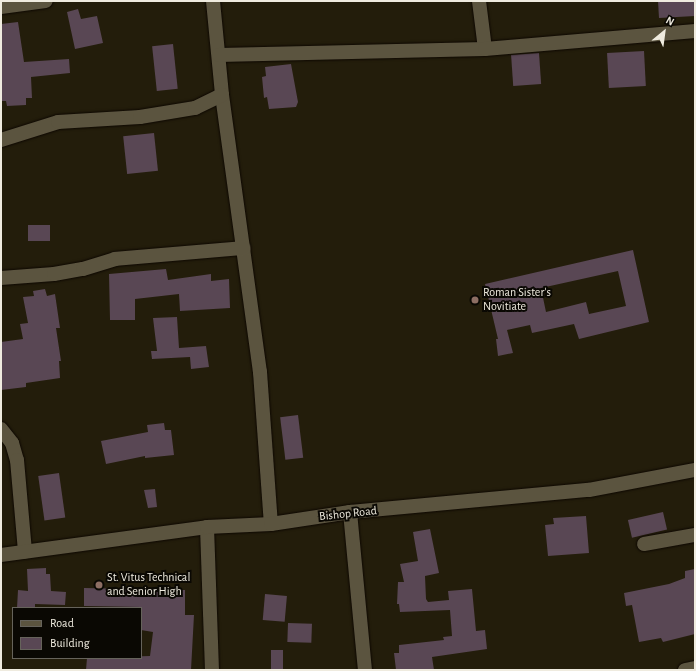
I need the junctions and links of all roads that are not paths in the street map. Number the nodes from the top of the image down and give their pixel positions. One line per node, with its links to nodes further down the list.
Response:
1 (46, 1): 4 (street)
2 (213, 1): 7 (street)
3 (480, 1): 6 (street)
4 (1, 7)
5 (695, 31): 6 (street)
6 (484, 49): 7 (street)
7 (219, 55): 8 (street)
8 (222, 95): 9 (street); 10 (street)
9 (1, 140)
10 (244, 248): 11 (street); 15 (street)
11 (1, 278)
12 (1, 429): 19 (street)
13 (695, 470): 14 (street, Bishop Road)
14 (350, 512): 15 (street, Bishop Road); 23 (street)
15 (271, 524): 16 (street, Bishop Road)
16 (207, 527): 19 (street, Bishop Road); 22 (street)
17 (695, 535): 18 (street)
18 (644, 544)
19 (25, 552): 20 (street, Bishop Road)
20 (1, 555)
21 (695, 668): 24 (street)
22 (212, 670)
23 (365, 670)
24 (685, 670)

